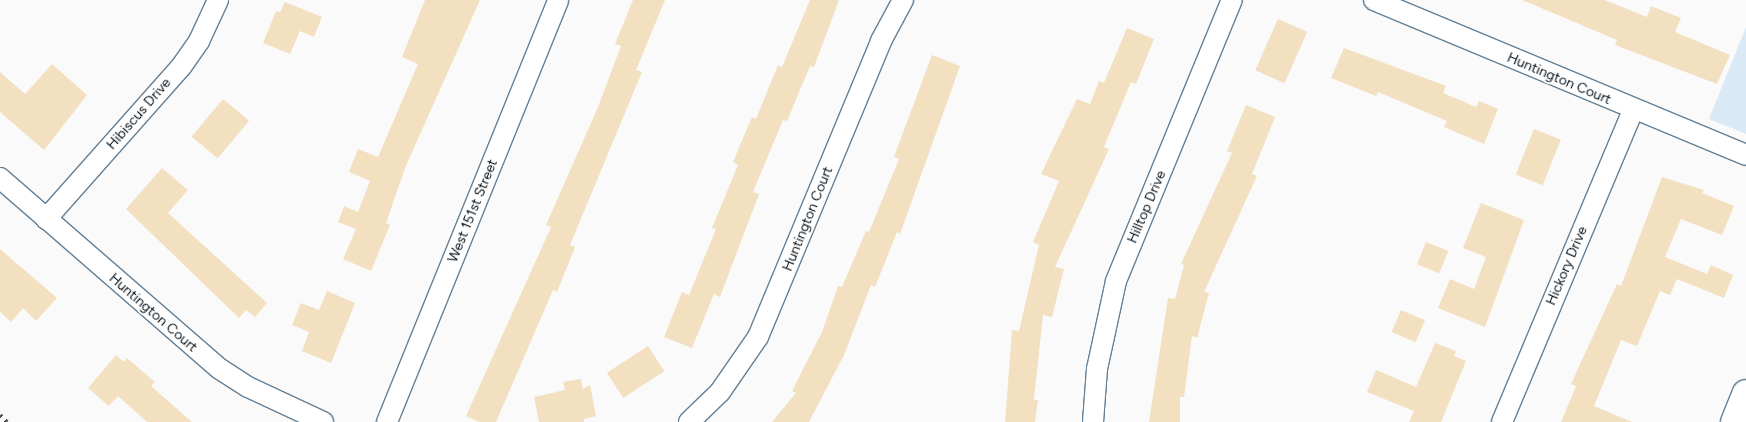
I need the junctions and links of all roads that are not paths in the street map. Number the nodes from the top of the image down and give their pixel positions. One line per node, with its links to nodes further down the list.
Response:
1 (218, 0): 9 (street, Hibiscus Drive)
2 (558, 0): 12 (street, West 151st Street)
3 (904, 0): 13 (street, Huntington Court)
4 (1232, 0): 14 (street, Hilltop Drive)
5 (1374, 0): 6 (street, Huntington Court)
6 (1633, 110): 7 (street, Huntington Court); 15 (street, Hickory Drive)
7 (1746, 155)
8 (0, 178): 9 (street, Huntington Court)
9 (46, 219): 11 (street, Huntington Court)
10 (1746, 393): 16 (street)
11 (323, 422)
12 (387, 422)
13 (688, 422)
14 (1093, 422)
15 (1502, 422)
16 (1734, 422)

